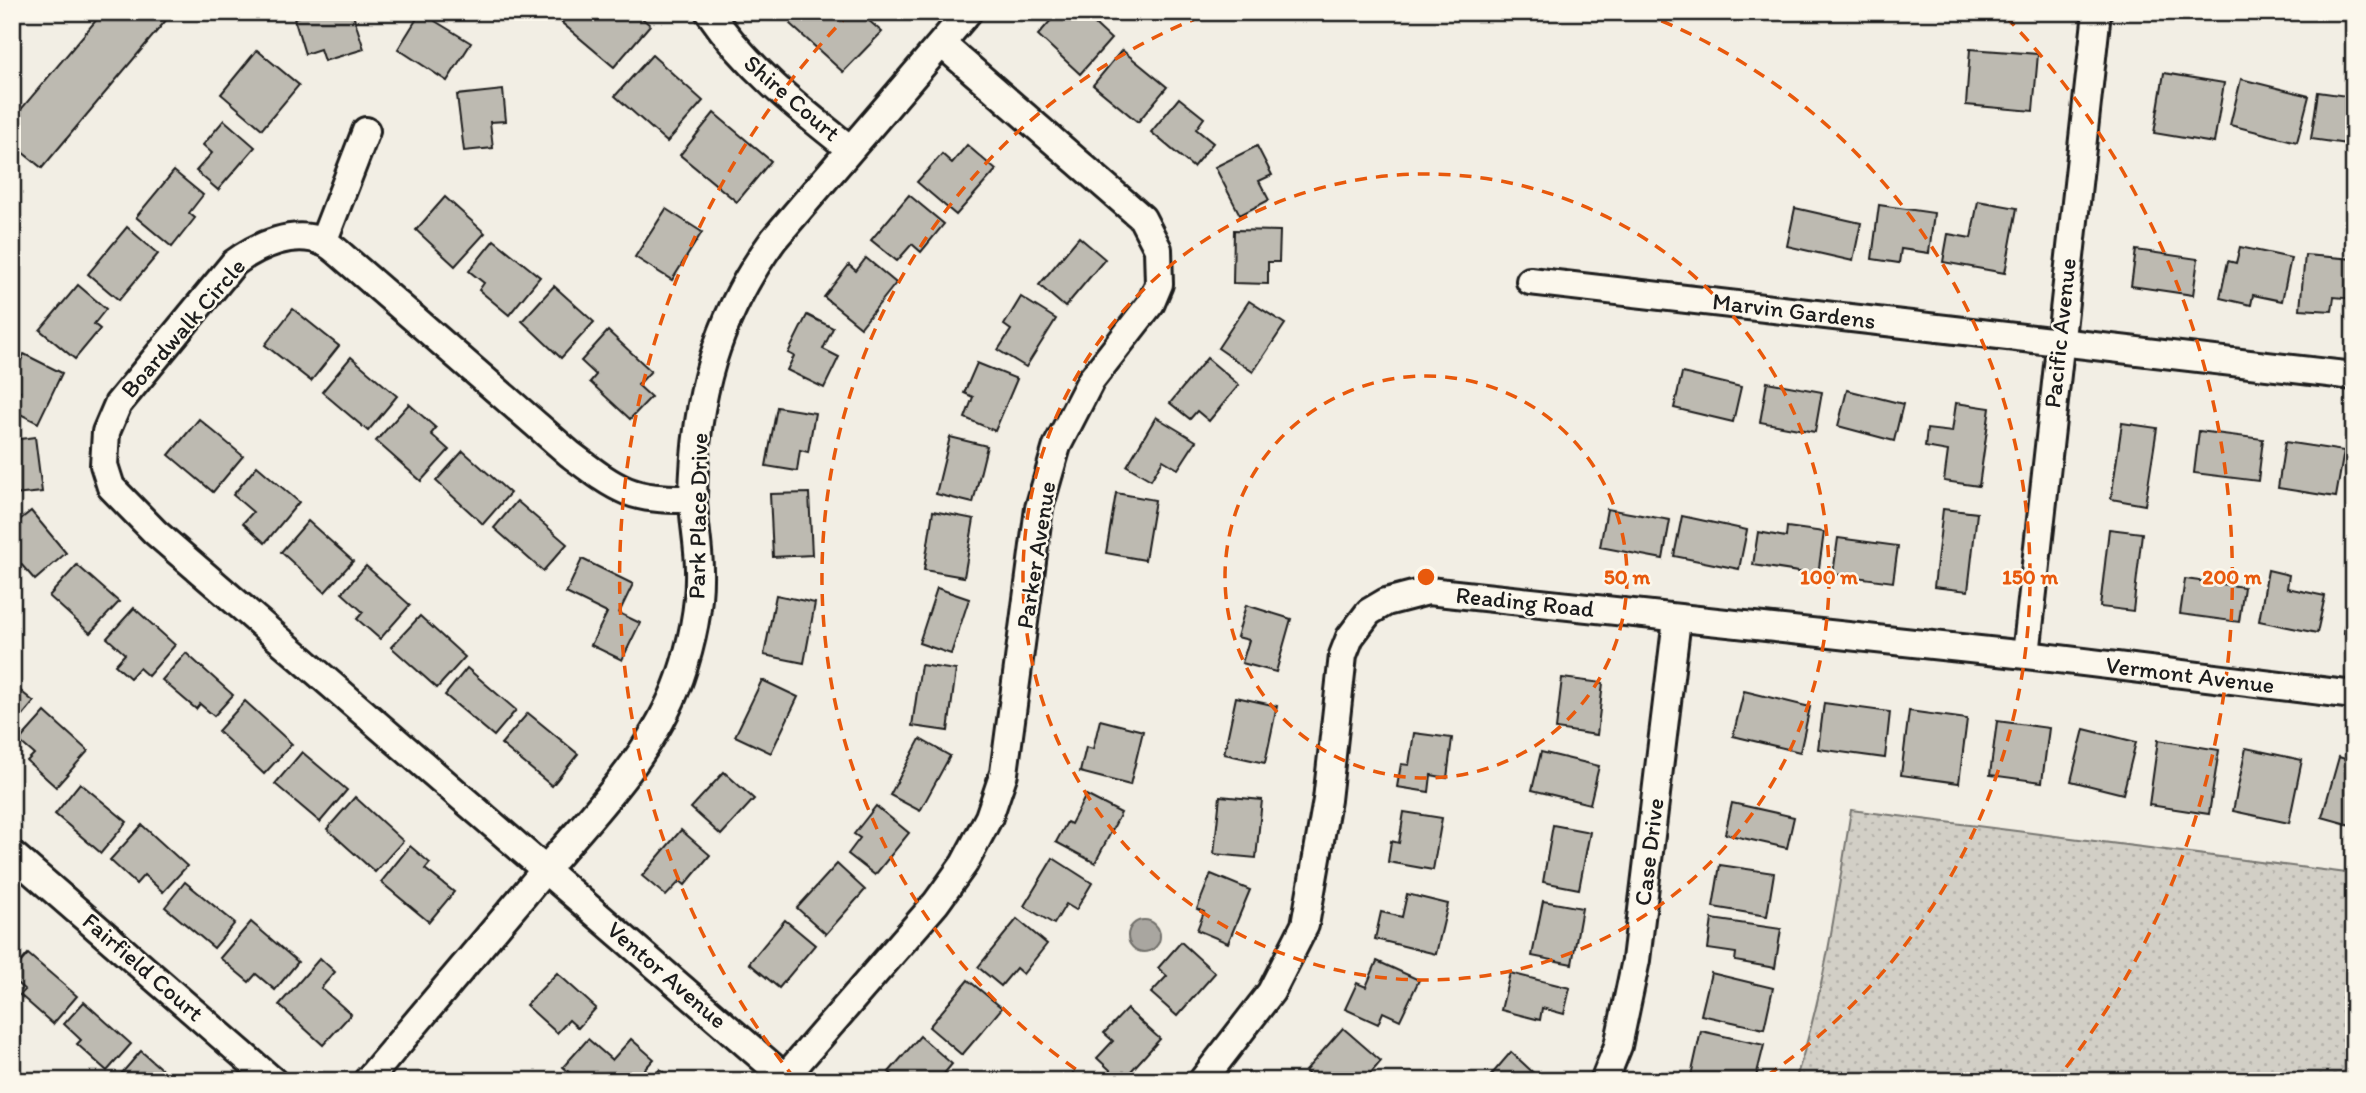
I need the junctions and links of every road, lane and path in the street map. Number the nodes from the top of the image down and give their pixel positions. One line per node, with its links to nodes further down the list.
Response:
1 (709, 12): 6 (street, Shire Court)
2 (968, 12): 4 (street, Park Place Drive)
3 (2097, 12): 9 (street, Pacific Avenue)
4 (942, 44): 6 (street, Park Place Drive); 17 (street, Parker Avenue)
5 (366, 131): 7 (street)
6 (850, 149): 11 (street, Park Place Drive)
7 (323, 242): 11 (street); 16 (street, Boardwalk Circle)
8 (1530, 281): 9 (street, Marvin Gardens)
9 (2059, 341): 10 (street); 13 (street, Pacific Avenue)
10 (2354, 376)
11 (693, 499): 16 (street, Park Place Drive)
12 (1677, 619): 13 (street, Reading Road); 20 (street, Reading Road); 21 (street, Case Drive)
13 (2026, 655): 14 (street, Vermont Avenue)
14 (2354, 695)
15 (12, 854): 18 (street, Fairfield Court)
16 (545, 870): 17 (street, Ventor Avenue); 19 (street, Park Place Drive)
17 (787, 1079)
18 (273, 1081)
19 (367, 1081)
20 (1202, 1081)
21 (1604, 1081)

